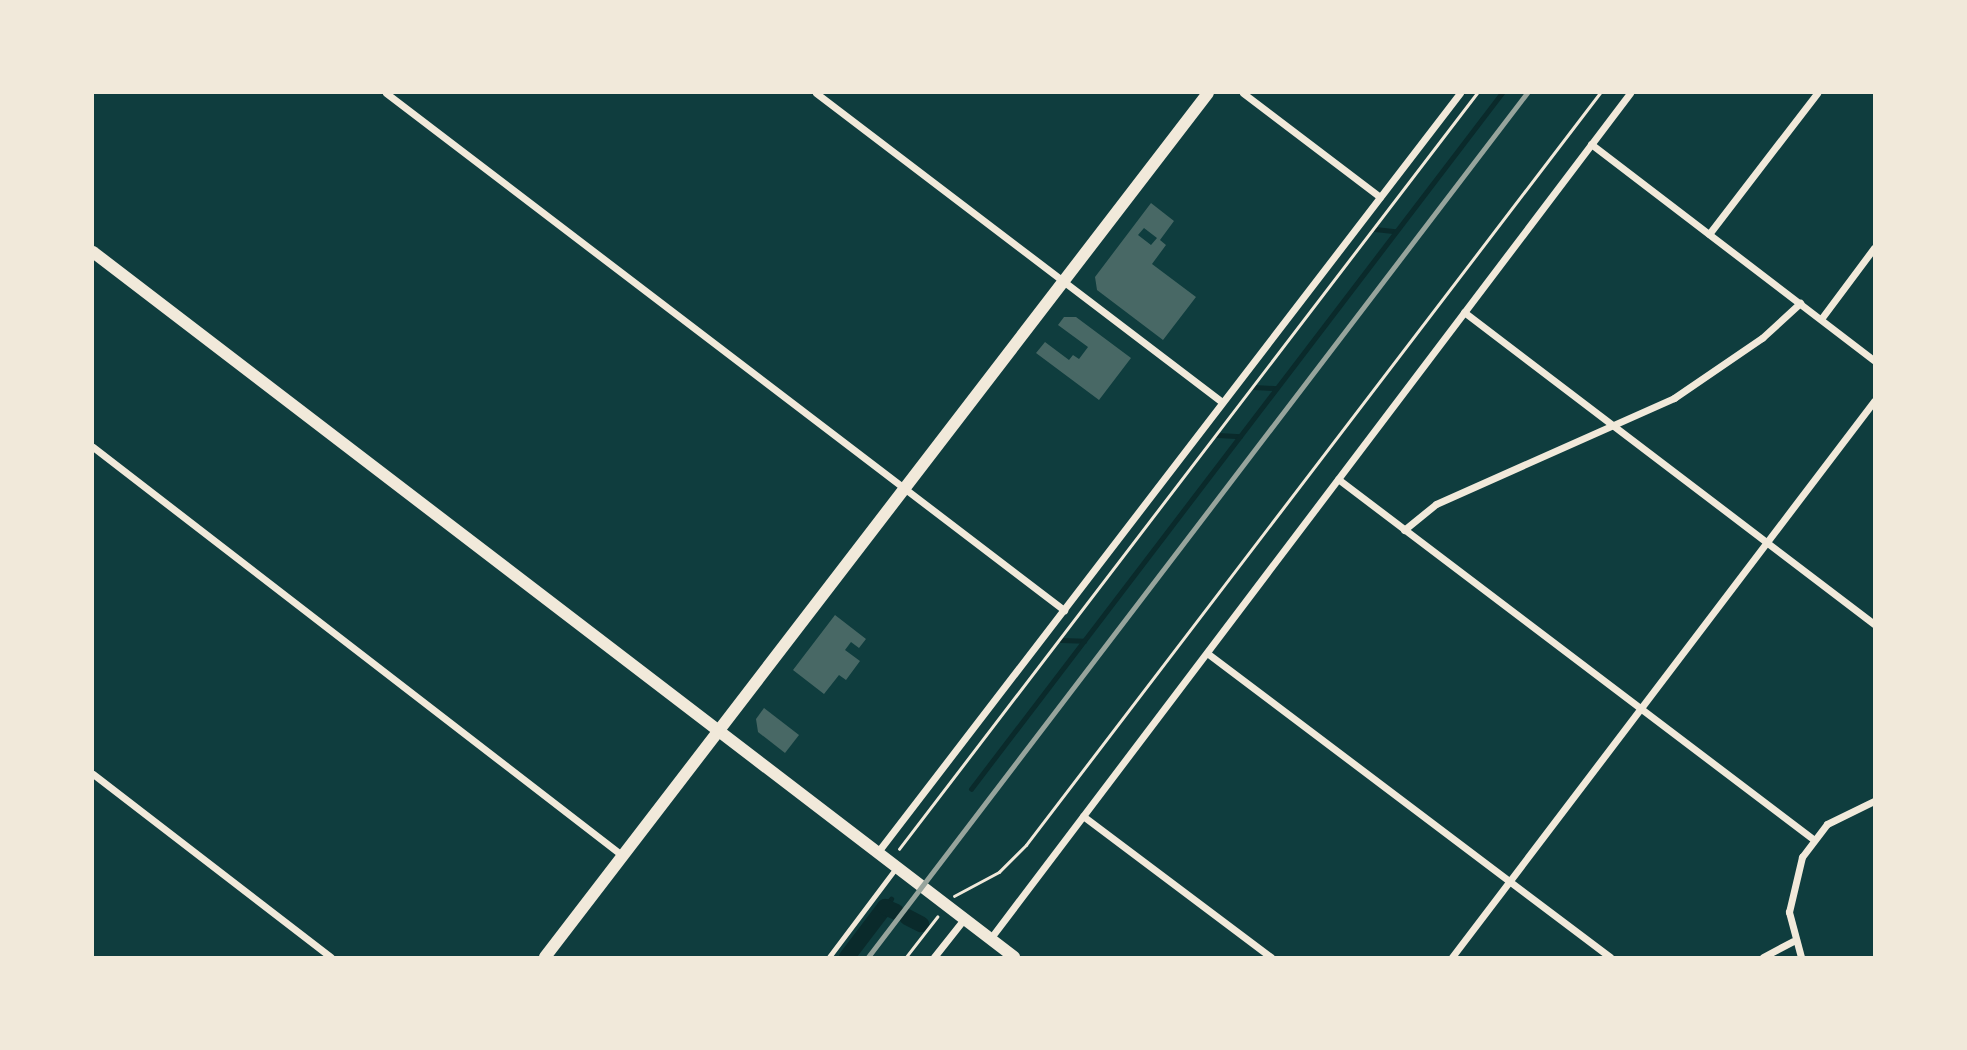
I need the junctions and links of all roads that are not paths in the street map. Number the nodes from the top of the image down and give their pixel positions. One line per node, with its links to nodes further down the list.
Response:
1 (386, 93): 23 (street)
2 (816, 93): 13 (street)
3 (1208, 93): 13 (main road)
4 (1243, 93): 9 (street)
5 (1460, 93): 9 (street)
6 (1630, 93): 8 (street)
7 (1817, 93): 10 (street)
8 (1591, 144): 10 (street); 15 (street)
9 (1380, 197): 19 (street)
10 (1709, 234): 14 (street)
11 (1874, 248): 16 (street)
12 (93, 252): 30 (main road)
13 (1063, 281): 19 (street); 23 (main road)
14 (1800, 303): 16 (street); 20 (street)
15 (1464, 312): 20 (street); 22 (street)
16 (1821, 319): 17 (street)
17 (1874, 360)
18 (1874, 401): 25 (street)
19 (1222, 402): 26 (street)
20 (1614, 426): 24 (street); 25 (street)
21 (93, 447): 36 (street)
22 (1338, 480): 24 (street); 28 (street)
23 (905, 489): 26 (street); 30 (main road)
24 (1404, 530): 29 (street)
25 (1767, 542): 27 (street); 29 (street)
26 (1064, 610): 35 (street)
27 (1874, 624)
28 (1207, 653): 33 (street); 38 (street)
29 (1641, 709): 34 (street); 38 (street)
30 (718, 732): 35 (main road); 36 (main road)
31 (93, 774): 42 (street)
32 (1874, 801): 34 (street)
33 (1083, 816): 40 (street); 47 (street)
34 (1813, 839): 41 (street)
35 (877, 853): 37 (main road)
36 (623, 856): 43 (main road)
37 (897, 868): 39 (main road); 44 (lane)
38 (1510, 881): 48 (street); 49 (street)
39 (964, 919): 40 (main road); 45 (street)
40 (990, 939): 46 (main road)
41 (1793, 941): 50 (street); 51 (street)
42 (331, 957)
43 (545, 957)
44 (829, 957)
45 (934, 957)
46 (1014, 957)
47 (1271, 957)
48 (1452, 957)
49 (1610, 957)
50 (1763, 957)
51 (1801, 957)

